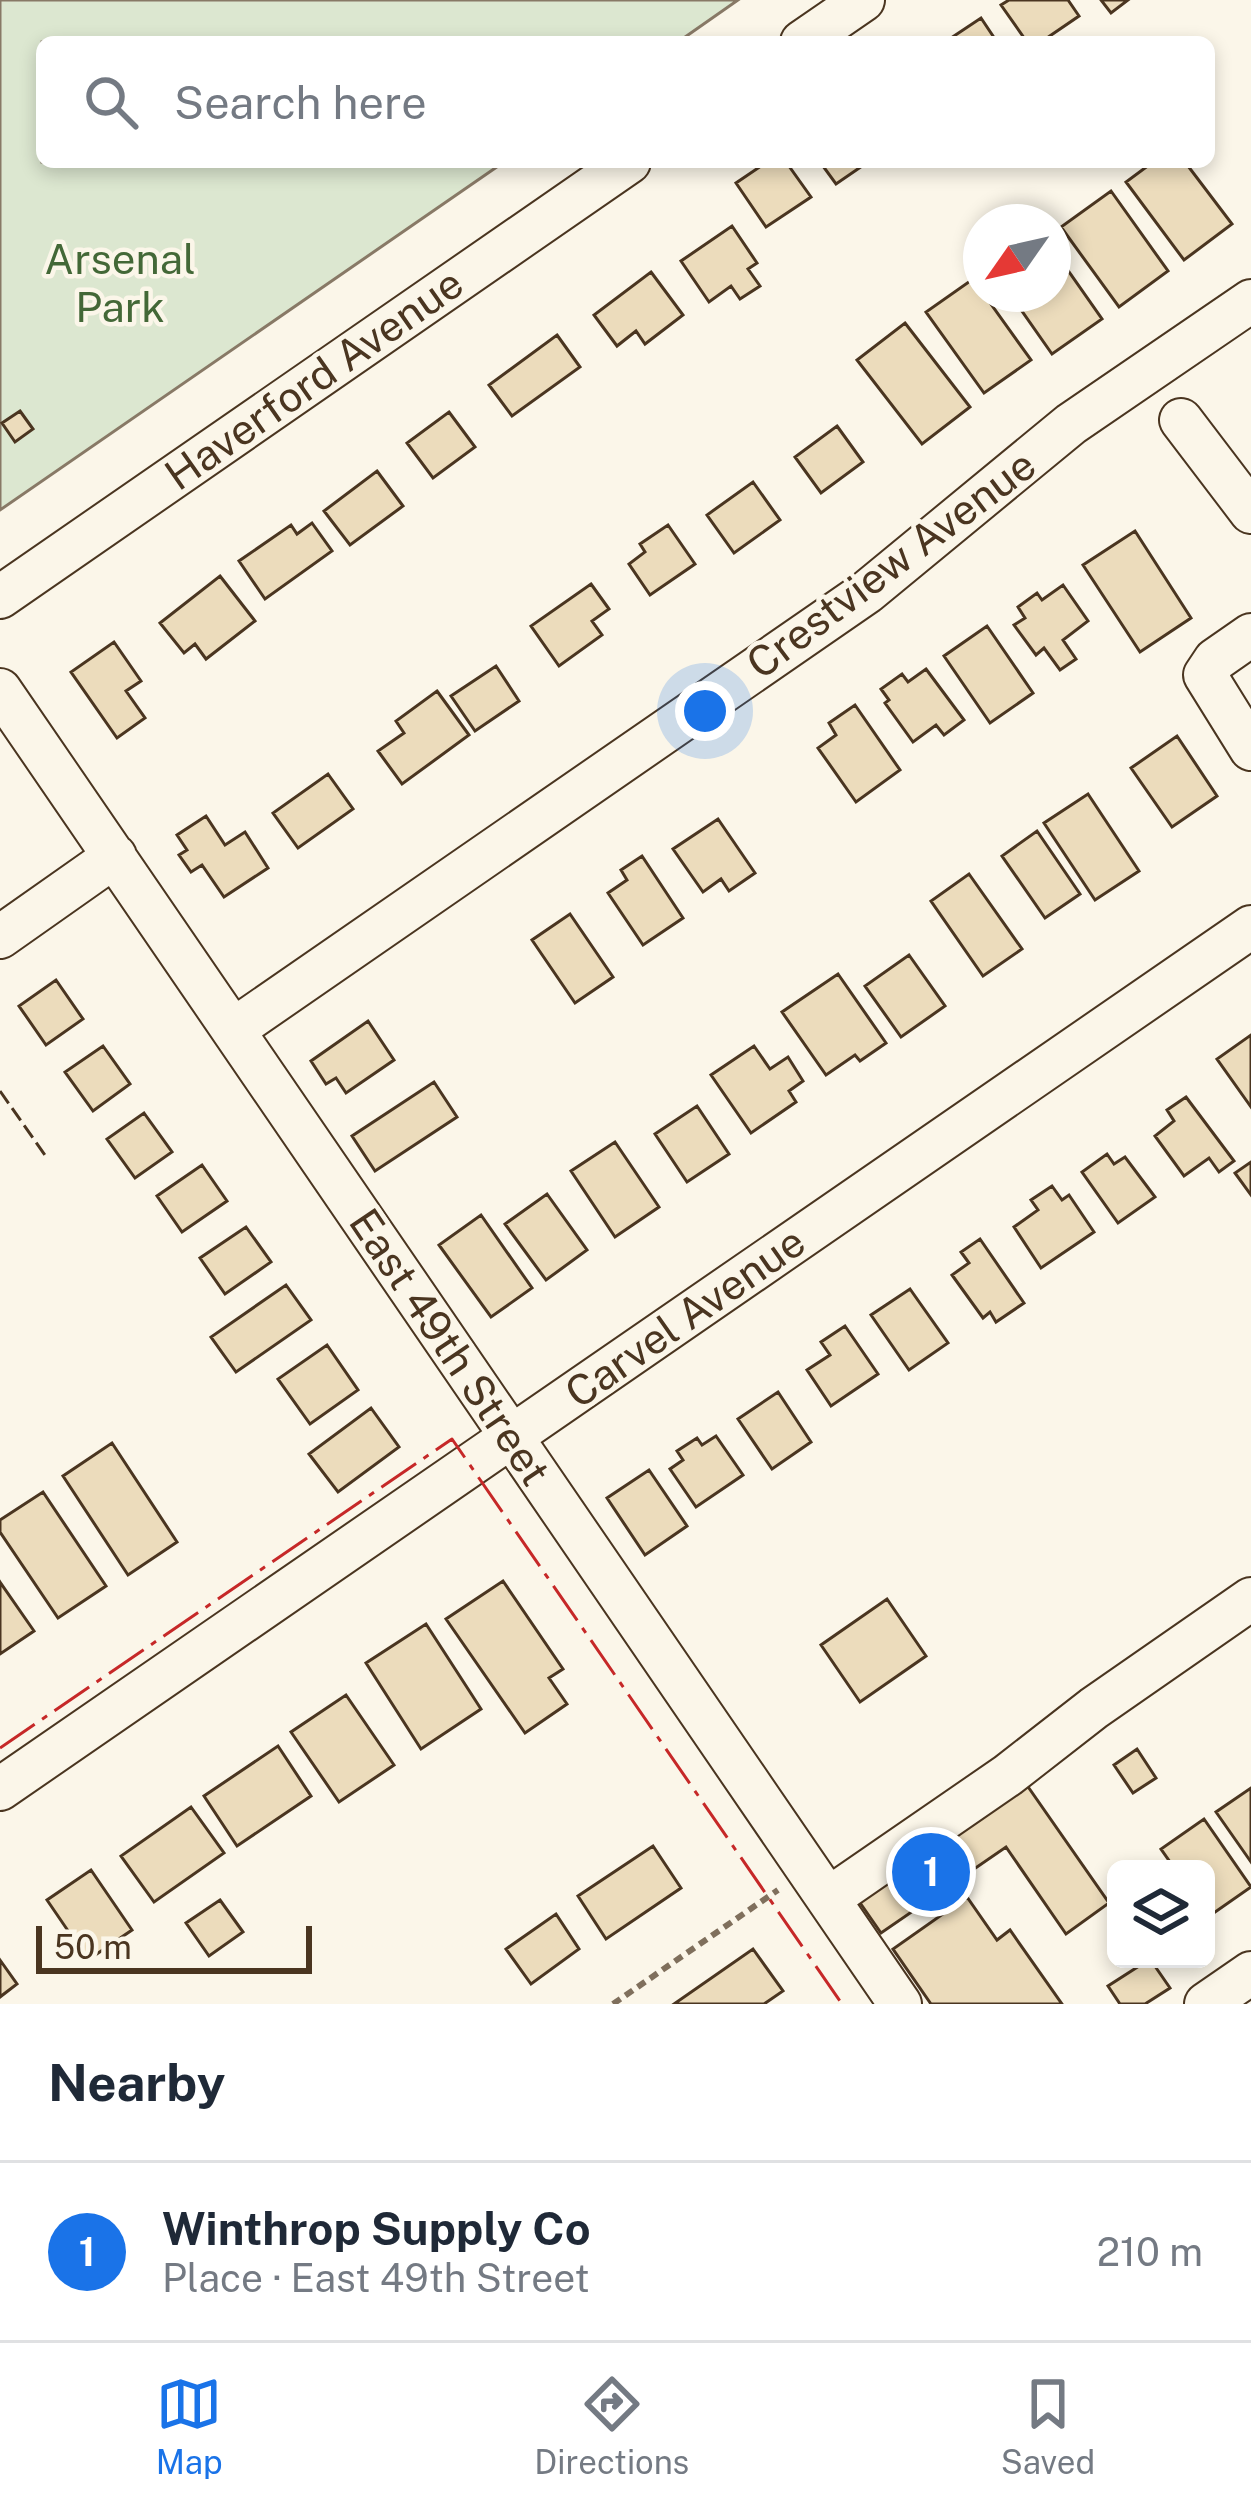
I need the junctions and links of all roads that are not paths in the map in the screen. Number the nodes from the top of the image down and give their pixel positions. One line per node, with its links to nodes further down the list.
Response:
1 (863, 0): 2 (street)
2 (811, 36)
3 (619, 168): 7 (street, Haverford Avenue)
4 (1251, 301): 14 (street, Crestview Avenue)
5 (1181, 421): 6 (street)
6 (1251, 512)
7 (0, 597)
8 (1251, 635): 10 (street)
9 (0, 690): 11 (street, East 49th Street)
10 (1251, 749)
11 (115, 856): 13 (street); 14 (street, East 49th Street)
12 (1251, 927): 15 (street, Carvel Avenue)
13 (0, 937)
14 (233, 1030): 15 (street, East 49th Street)
15 (512, 1436): 17 (street, Carvel Avenue); 18 (street, East 49th Street)
16 (1251, 1599): 18 (street)
17 (0, 1789)
18 (828, 1899): 20 (street, East 49th Street)
19 (1251, 1973): 21 (street)
20 (900, 2004)
21 (1206, 2004)

